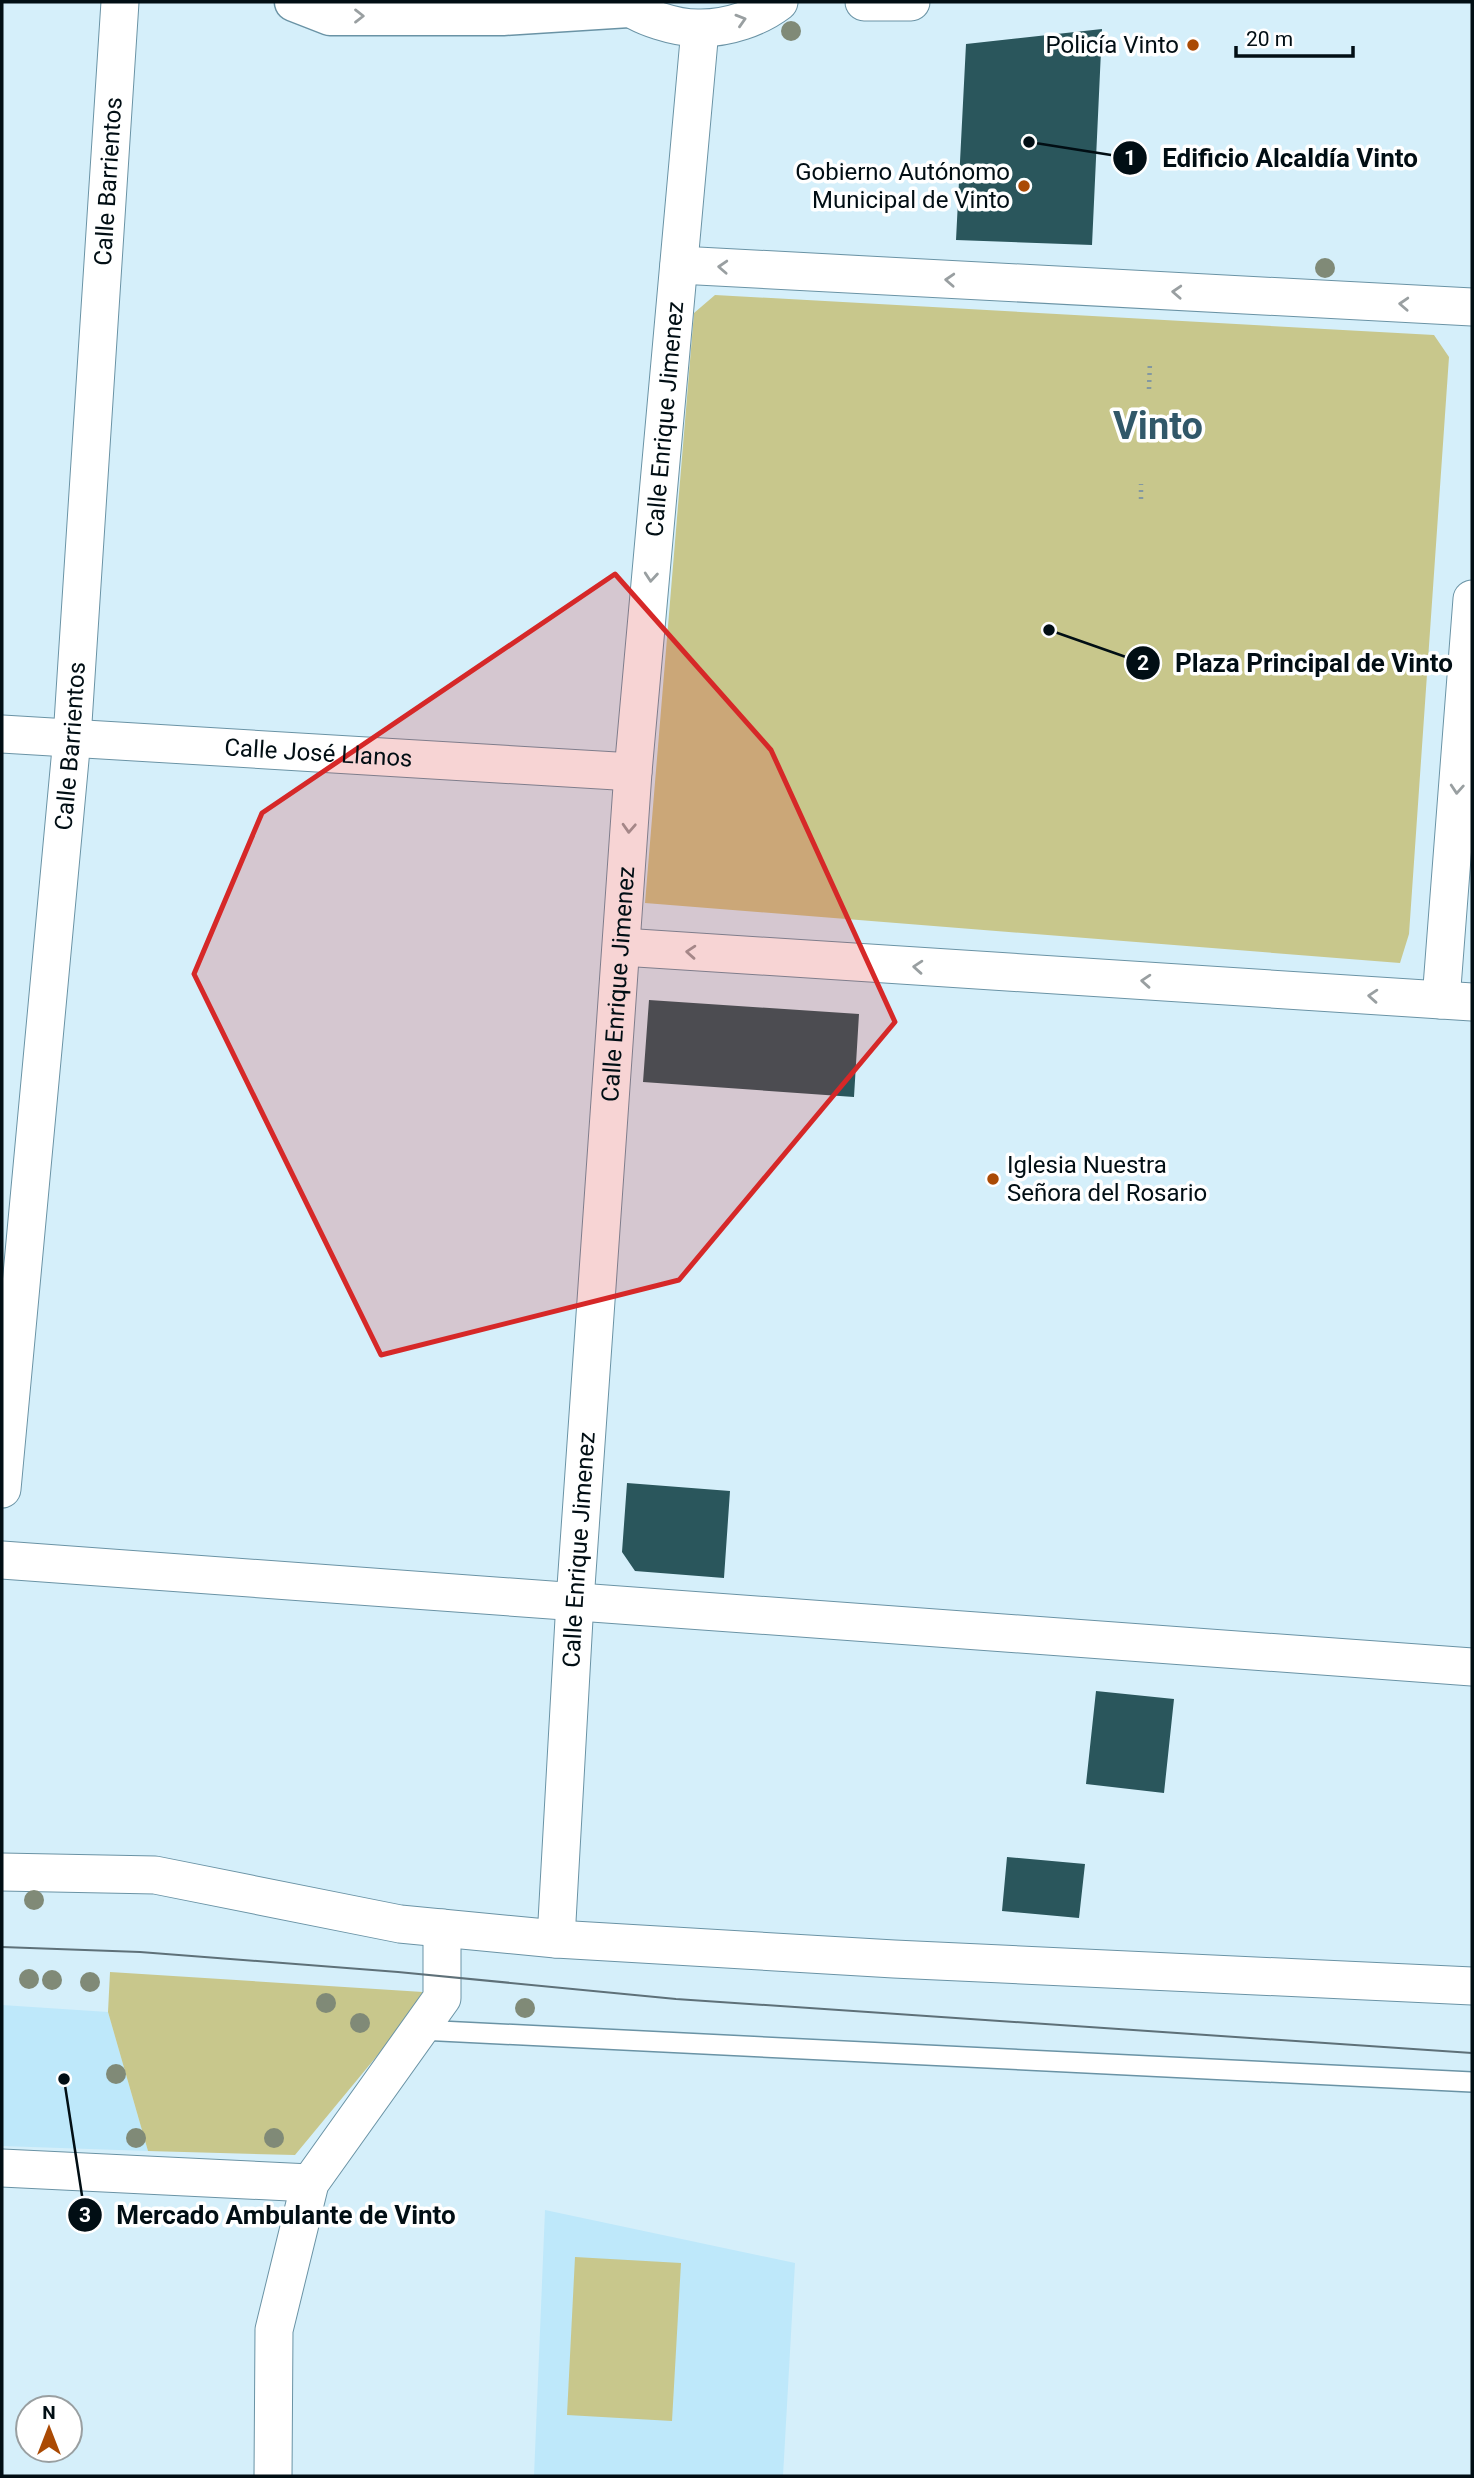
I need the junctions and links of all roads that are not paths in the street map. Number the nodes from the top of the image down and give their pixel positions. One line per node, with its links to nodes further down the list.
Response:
1 (120, 2): 12 (street, Calle Barrientos)
2 (293, 2): 6 (highway, one-way to 6)
3 (779, 2): 7 (street, one-way to 3)
4 (864, 2): 5 (street)
5 (911, 2)
6 (626, 5): 7 (street)
7 (700, 29): 8 (street, Calle Enrique Jimenez)
8 (679, 265): 9 (street, one-way to 8); 13 (street, Calle Enrique Jimenez, one-way to 13)
9 (1472, 307)
10 (1472, 599): 15 (street, one-way to 15)
11 (2, 734): 12 (street, Calle José Llanos)
12 (72, 738): 13 (street, Calle José Llanos); 16 (street, Calle Barrientos)
13 (633, 772): 14 (street, Calle Enrique Jimenez, one-way to 14)
14 (622, 947): 15 (street, one-way to 14); 18 (street, Calle Enrique Jimenez)
15 (1456, 1001)
16 (2, 1489)
17 (2, 1560): 18 (street)
18 (575, 1601): 19 (street); 22 (street, Calle Enrique Jimenez)
19 (1472, 1667)
20 (2, 1872): 21 (street)
21 (442, 1928): 22 (street); 24 (street)
22 (556, 1939): 23 (street)
23 (1472, 1986)
24 (420, 2031): 25 (lane); 27 (street)
25 (1472, 2082)
26 (2, 2168): 27 (street)
27 (310, 2183): 28 (street)
28 (273, 2476)

